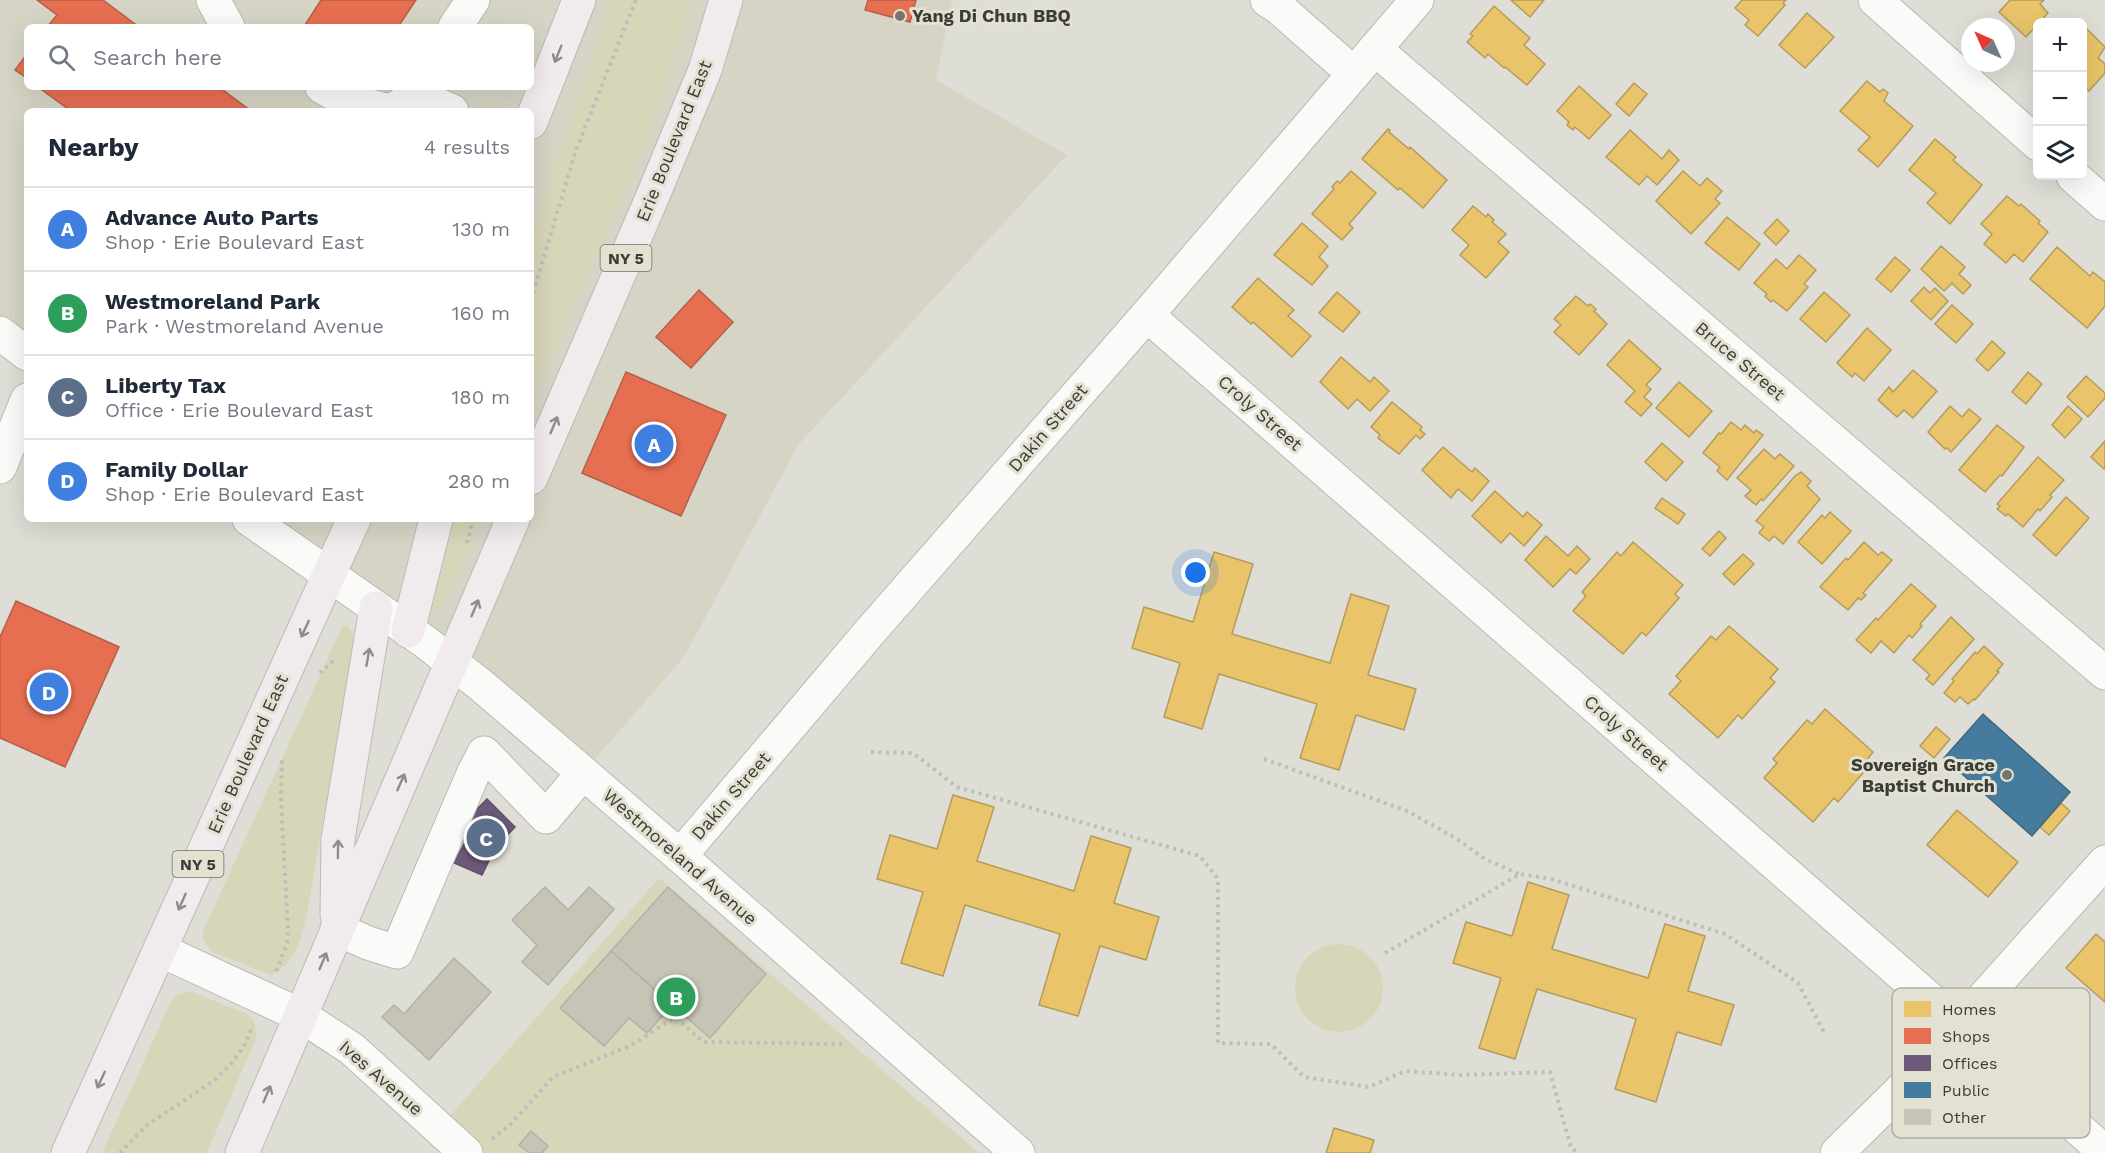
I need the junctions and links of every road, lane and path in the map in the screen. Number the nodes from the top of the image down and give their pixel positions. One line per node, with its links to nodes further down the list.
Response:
1 (213, 0): 9 (street)
2 (473, 0): 10 (street)
3 (579, 0): 18 (main road, one-way to 18)
4 (636, 0): 22 (path)
5 (726, 0): 28 (main road, Erie Boulevard East / NY 5, one-way to 5)
6 (1267, 0): 12 (street)
7 (1417, 0): 11 (street, Dakin Street)
8 (1875, 0): 19 (street)
9 (226, 24)
10 (457, 24)
11 (1375, 49): 12 (street, Dakin Street); 38 (street, Bruce Street)
12 (1353, 73): 23 (street, Dakin Street)
13 (328, 90): 15 (street)
14 (414, 90): 16 (street); 17 (street)
15 (378, 108)
16 (395, 108)
17 (447, 108)
18 (534, 114)
19 (2033, 140)
20 (2078, 180): 21 (street)
21 (2105, 204)
22 (534, 290)
23 (1147, 315): 44 (street, Dakin Street); 51 (street, Croly Street)
24 (0, 333): 25 (street)
25 (24, 352)
26 (24, 407): 27 (street)
27 (0, 467)
28 (534, 471)
29 (253, 522): 33 (street, Westmoreland Avenue)
30 (353, 522): 33 (main road, Erie Boulevard East / NY 5)
31 (435, 522): 35 (main road)
32 (512, 522): 37 (main road, one-way to 32)
33 (330, 576): 34 (street, Westmoreland Avenue); 48 (main road, Erie Boulevard East / NY 5, one-way to 48)
34 (375, 608): 35 (street, Westmoreland Avenue); 47 (main road, one-way to 34)
35 (408, 631): 37 (street, Westmoreland Avenue)
36 (342, 659): 39 (path)
37 (453, 662): 43 (street, Westmoreland Avenue); 47 (main road, one-way to 37)
38 (2105, 673)
39 (315, 678)
40 (286, 747): 50 (path)
41 (871, 752): 65 (path)
42 (1264, 759): 46 (path)
43 (583, 773): 44 (street, Westmoreland Avenue); 47 (street)
44 (680, 856): 55 (street, Westmoreland Avenue)
45 (2105, 862): 52 (street)
46 (1520, 874): 49 (path); 56 (path)
47 (337, 928): 53 (main road, one-way to 47)
48 (160, 950): 53 (street, Ives Avenue); 61 (main road, Erie Boulevard East / NY 5, one-way to 61)
49 (1385, 953)
50 (273, 977)
51 (1918, 988)
52 (1993, 988)
53 (300, 1014): 59 (street, Ives Avenue); 63 (main road, one-way to 53)
54 (256, 1019): 62 (path)
55 (866, 1020): 59 (path); 64 (street, Westmoreland Avenue)
56 (1825, 1034)
57 (1892, 1099): 66 (street)
58 (2089, 1138): 60 (street, Croly Street)
59 (475, 1150)
60 (2105, 1152)
61 (68, 1153)
62 (120, 1153)
63 (242, 1153)
64 (1018, 1153)
65 (1580, 1153)
66 (1837, 1153)

